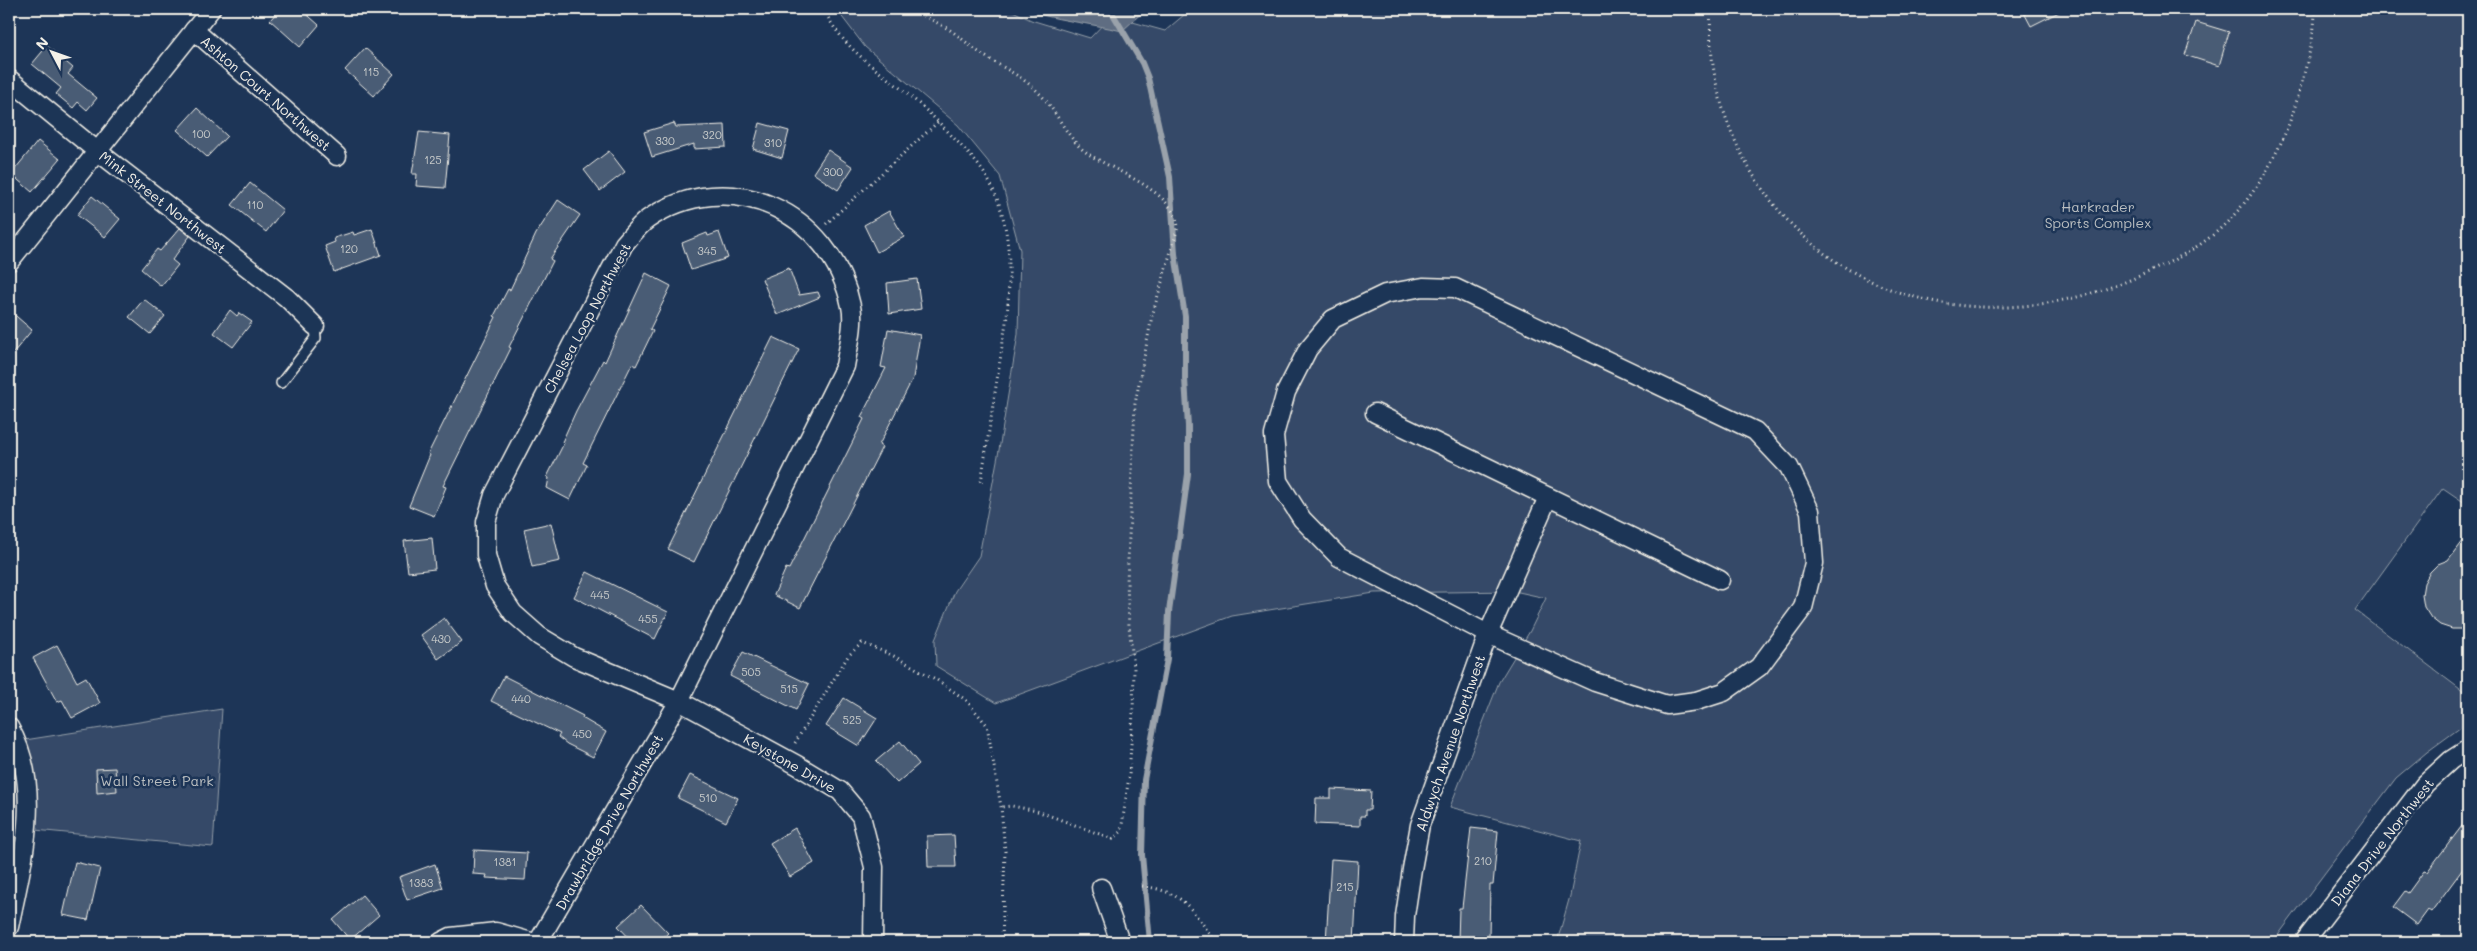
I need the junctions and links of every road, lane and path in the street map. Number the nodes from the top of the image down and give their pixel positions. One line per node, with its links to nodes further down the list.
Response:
1 (211, 9): 6 (street)
2 (824, 9): 8 (path)
3 (910, 9): 24 (path)
4 (1711, 9): 5 (path)
5 (2315, 9)
6 (194, 30): 9 (street); 10 (street, Ashton Court Northwest)
7 (9, 79): 9 (street, Mink Street Northwest)
8 (938, 122): 11 (path); 16 (path)
9 (97, 151): 12 (street); 13 (street, Mink Street Northwest)
10 (337, 156)
11 (814, 235): 20 (street, Chelsea Loop Northwest); 20 (street, Chelsea Loop Northwest)
12 (9, 262)
13 (315, 326): 14 (lane)
14 (281, 383)
15 (1375, 413): 17 (street)
16 (981, 482)
17 (1548, 496): 18 (street); 19 (street, Aldwych Avenue Northwest)
18 (1720, 580)
19 (1488, 634): 19 (street); 35 (street, Aldwych Avenue Northwest)
20 (679, 701): 23 (street, Keystone Drive); 30 (street, Drawbridge Drive Northwest)
21 (9, 726): 27 (street)
22 (2468, 749): 36 (street, Diana Drive Northwest)
23 (785, 758): 24 (path); 31 (street, Keystone Drive)
24 (1001, 807): 32 (path)
25 (1142, 886): 34 (path)
26 (1101, 888): 33 (street)
27 (9, 927)
28 (441, 942): 29 (street)
29 (531, 942)
30 (538, 942)
31 (873, 942)
32 (1002, 942)
33 (1120, 942)
34 (1216, 942)
35 (1404, 942)
36 (2304, 942)

